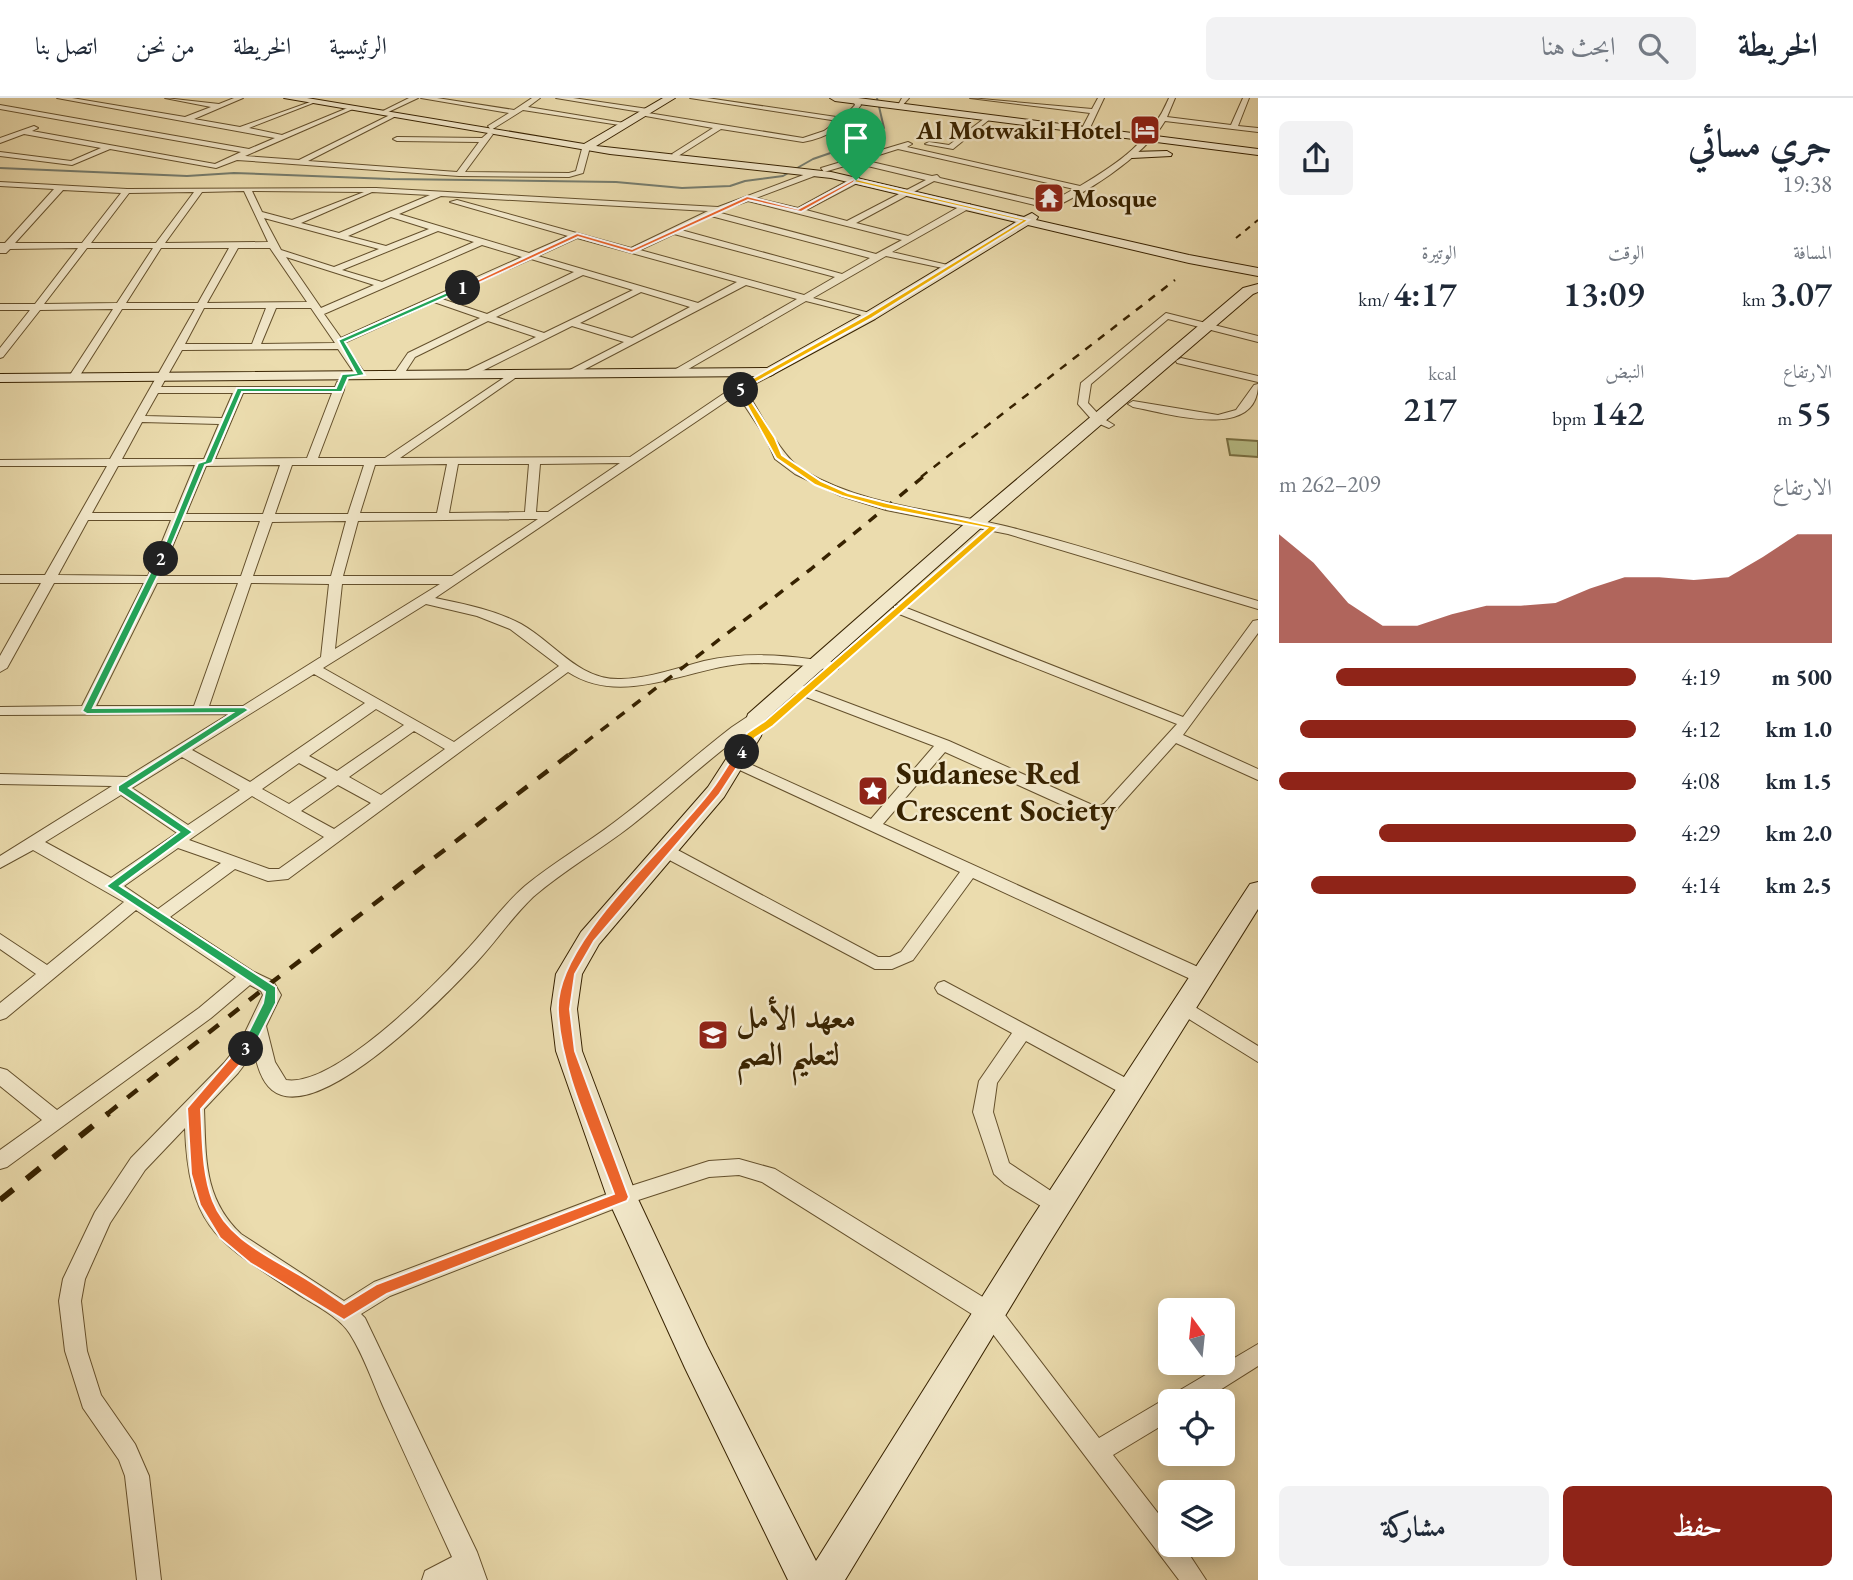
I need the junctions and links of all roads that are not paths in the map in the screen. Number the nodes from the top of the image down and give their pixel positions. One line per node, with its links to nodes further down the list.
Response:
1 (60, 98): 22 (street)
2 (116, 98): 22 (street)
3 (168, 98): 23 (street)
4 (240, 98): 23 (street)
5 (289, 98): 16 (main road)
6 (415, 98): 30 (street)
7 (424, 98): 27 (street)
8 (537, 98): 27 (street)
9 (559, 98): 31 (street)
10 (669, 98): 31 (main road)
11 (693, 98): 38 (street)
12 (835, 98): 17 (main road)
13 (972, 98): 20 (street); 33 (street)
14 (1172, 98): 39 (street)
15 (1246, 98): 42 (street)
16 (311, 100): 25 (main road); 30 (main road); 43 (street)
17 (860, 100): 21 (main road); 38 (street)
18 (1090, 100): 19 (street)
19 (1100, 100): 29 (street)
20 (1032, 101): 29 (street)
21 (899, 103): 33 (main road)
22 (97, 105): 26 (street); 37 (street)
23 (219, 106): 37 (street)
24 (0, 107): 28 (street)
25 (352, 108): 30 (main road); 49 (street)
26 (85, 109)
27 (518, 110): 40 (street); 47 (street)
28 (21, 111): 34 (street); 35 (street)
29 (1094, 111): 46 (street)
30 (388, 113): 47 (main road); 63 (street)
31 (645, 113): 40 (main road); 41 (street)
32 (73, 114): 35 (street)
33 (958, 115): 36 (main road)
34 (0, 118)
35 (61, 118): 45 (street); 48 (street)
36 (987, 119): 46 (main road); 54 (street)
37 (185, 120): 43 (street); 48 (street)
38 (845, 120): 41 (street)
39 (1163, 120): 42 (street); 51 (street)
40 (626, 124): 53 (main road)
41 (719, 127): 60 (street)
42 (1234, 127): 44 (street)
43 (241, 129): 49 (street)
44 (1258, 130)
45 (24, 132): 52 (street); 55 (street)
46 (1084, 132): 51 (main road)
47 (489, 133): 50 (street); 53 (main road); 67 (street)
48 (150, 135): 55 (street); 56 (street)
49 (284, 138): 56 (street)
50 (397, 139)
51 (1149, 140): 58 (main road); 59 (street)
52 (0, 141)
53 (588, 146): 60 (main road); 66 (main road); 67 (street)
54 (898, 147): 62 (street); 64 (street)
55 (112, 148): 57 (street); 61 (street)
56 (251, 152): 61 (street)
57 (0, 154)
58 (1258, 154): 59 (main road)
59 (1132, 155): 73 (street)
60 (675, 156): 66 (main road)
61 (238, 158): 63 (street)
62 (856, 161): 66 (street); 69 (street)
63 (300, 162): 67 (street)
64 (967, 163): 65 (street); 73 (street)
65 (956, 168)
66 (816, 171): 70 (main road); 78 (main road); 81 (street)
67 (459, 174)
68 (945, 174): 69 (street)
69 (933, 179): 78 (street); 84 (street)
70 (856, 180): 78 (main road); 86 (street)
71 (0, 184): 72 (street)
72 (60, 188): 76 (street); 100 (street)
73 (1079, 188): 84 (street)
74 (247, 189): 75 (street); 77 (street); 87 (street)
75 (376, 190): 79 (street); 90 (street)
76 (127, 191): 77 (street); 101 (street)
77 (199, 191): 98 (street)
78 (909, 191): 83 (main road); 89 (main road); 91 (street)
79 (437, 195): 80 (street); 82 (street); 88 (street)
80 (477, 196): 82 (street); 85 (street)
81 (747, 198): 85 (street); 86 (street)
82 (449, 200): 94 (street)
83 (967, 206): 89 (main road); 96 (street)
84 (1050, 206): 89 (street)
85 (714, 211): 93 (street); 106 (street)
86 (799, 211): 91 (street)
87 (260, 214): 90 (street); 102 (street)
88 (392, 215): 92 (street); 95 (street)
89 (1029, 219): 108 (main road); 112 (main road)
90 (293, 223): 95 (street)
91 (849, 223): 96 (street)
92 (436, 229): 97 (street); 103 (street)
93 (673, 231): 104 (street); 111 (street)
94 (577, 235): 104 (street); 107 (street)
95 (340, 236): 103 (street)
96 (910, 239): 106 (street)
97 (481, 242): 107 (street); 114 (street)
98 (159, 245): 99 (street); 101 (street); 118 (street)
99 (235, 245): 102 (street); 119 (street)
100 (4, 246): 101 (street); 105 (street)
101 (83, 246): 123 (street)
102 (276, 248): 109 (street); 124 (street)
103 (387, 248): 109 (street)
104 (632, 251): 113 (street)
105 (0, 255)
106 (880, 255): 108 (street); 111 (street)
107 (531, 257): 110 (street); 117 (street)
108 (949, 268): 125 (main road)
109 (336, 270): 114 (street)
110 (583, 271): 115 (street); 126 (street)
111 (841, 276): 116 (street)
112 (1258, 279): 128 (main road)
113 (743, 282): 116 (street); 121 (street)
114 (382, 285): 124 (street)
115 (641, 289): 121 (street); 127 (street)
116 (802, 298): 125 (street); 138 (street)
117 (436, 300): 126 (street); 132 (street)
118 (120, 306): 119 (street); 123 (street); 146 (street)
119 (203, 306): 120 (street); 133 (street)
120 (272, 306): 124 (street); 134 (street)
121 (697, 306): 131 (street)
122 (0, 307): 123 (street)
123 (37, 307): 135 (street)
124 (317, 309): 132 (street)
125 (870, 316): 137 (main road)
126 (488, 318): 129 (street); 144 (street)
127 (570, 323): 129 (street); 131 (street)
128 (1212, 328): 130 (street); 136 (main road); 156 (main road); 156 (street)
129 (543, 336): 139 (street)
130 (1258, 339)
131 (632, 341): 141 (street)
132 (342, 344): 134 (street); 143 (street)
133 (180, 347): 134 (street); 148 (street)
134 (255, 347)
135 (0, 355)
136 (1181, 360): 147 (street); 153 (main road)
137 (770, 372): 138 (main road); 150 (street)
138 (674, 373): 141 (main road)
139 (468, 374): 140 (main road); 144 (main road)
140 (514, 374): 141 (main road); 161 (street)
141 (570, 374)
142 (345, 375): 143 (main road); 148 (main road); 152 (street)
143 (361, 375): 144 (main road)
144 (398, 375)
145 (0, 378): 146 (main road)
146 (73, 378): 148 (main road)
147 (1258, 379)
148 (160, 384): 151 (street); 154 (street)
149 (1258, 387): 153 (street)
150 (739, 388): 157 (street); 174 (street)
151 (239, 390): 152 (street); 155 (street)
152 (339, 390): 158 (street)
153 (1133, 404): 156 (main road)
154 (140, 419): 155 (street); 164 (street)
155 (226, 421): 165 (street)
156 (1103, 422): 174 (main road); 175 (main road)
157 (632, 460): 163 (street); 167 (street)
158 (311, 461): 159 (street); 160 (street)
159 (287, 462): 165 (street); 173 (street)
160 (370, 462): 161 (street); 171 (street)
161 (386, 462): 162 (street)
162 (453, 462): 163 (street); 170 (street)
163 (535, 462): 172 (street)
164 (114, 463): 165 (street); 166 (street); 168 (street)
165 (205, 463): 169 (street)
166 (1, 466)
167 (549, 515): 172 (street); 180 (street)
168 (86, 516): 169 (street); 177 (street)
169 (180, 516): 173 (street); 178 (street)
170 (442, 516): 171 (street); 172 (street)
171 (354, 517): 173 (street); 181 (street)
172 (530, 517)
173 (268, 518): 179 (street)
174 (976, 523): 175 (street); 187 (main road)
175 (994, 527): 183 (street); 184 (main road)
176 (0, 579): 177 (street)
177 (48, 580): 178 (street); 190 (street)
178 (152, 580): 179 (street); 196 (street)
179 (245, 580): 181 (street); 193 (street)
180 (455, 580): 181 (street); 182 (street)
181 (338, 581): 186 (street)
182 (423, 599): 186 (street); 188 (street)
183 (1258, 605)
184 (899, 609): 187 (main road); 197 (street)
185 (1258, 624): 197 (street)
186 (328, 657): 189 (street)
187 (825, 665): 188 (street); 191 (main road)
188 (568, 666): 202 (street)
189 (312, 667): 192 (street); 194 (street)
190 (0, 668)
191 (797, 689): 199 (main road); 201 (street)
192 (375, 703): 198 (street); 204 (street)
193 (200, 710): 194 (street); 196 (street)
194 (244, 710): 203 (street)
195 (0, 711): 196 (street)
196 (87, 711)
197 (1186, 723): 200 (street)
198 (414, 725): 202 (street); 207 (street)
199 (753, 727): 205 (main road); 232 (street)
200 (1174, 737): 201 (street); 206 (street)
201 (944, 744): 213 (street)
202 (454, 748): 211 (street)
203 (183, 751): 209 (street); 210 (street)
204 (298, 755): 207 (street); 210 (street)
205 (736, 763): 213 (street); 217 (main road)
206 (1258, 775)
207 (339, 777): 211 (street); 212 (street)
208 (0, 779): 209 (street)
209 (126, 785): 214 (street); 216 (street)
210 (250, 788): 212 (street); 214 (street)
211 (382, 802): 215 (street)
212 (290, 811): 215 (street)
213 (873, 826): 220 (street)
214 (181, 836): 219 (street); 221 (street)
215 (335, 837): 219 (street)
216 (34, 843): 218 (street); 221 (street)
217 (666, 851): 220 (street); 240 (main road)
218 (0, 863)
219 (232, 863): 224 (street)
220 (970, 870): 228 (street)
221 (112, 886): 223 (street)
222 (1258, 890): 228 (main road)
223 (136, 901): 224 (street); 226 (street)
224 (160, 916): 227 (street)
225 (0, 940): 226 (street)
226 (48, 974): 231 (street)
227 (248, 977): 232 (street); 238 (street)
228 (1203, 977): 230 (main road)
229 (944, 988): 233 (street)
230 (1182, 1006): 234 (street); 236 (main road)
231 (0, 1013)
232 (257, 1025): 237 (street)
233 (1023, 1031): 236 (street); 241 (street)
234 (1258, 1055)
235 (0, 1075): 238 (street)
236 (1130, 1089): 241 (main road)
237 (194, 1108): 242 (street); 249 (street)
238 (56, 1120): 239 (street)
239 (0, 1161)
240 (622, 1197): 242 (street); 243 (street); 251 (main road)
241 (1056, 1205): 243 (main road)
242 (344, 1313): 248 (street)
243 (991, 1314): 247 (street); 252 (main road)
244 (1258, 1354): 245 (street)
245 (1201, 1389)
246 (1158, 1415): 247 (street)
247 (1097, 1452): 253 (street)
248 (472, 1571): 250 (street)
249 (149, 1580)
250 (434, 1580)
251 (807, 1580)
252 (825, 1580)
253 (1194, 1580)

